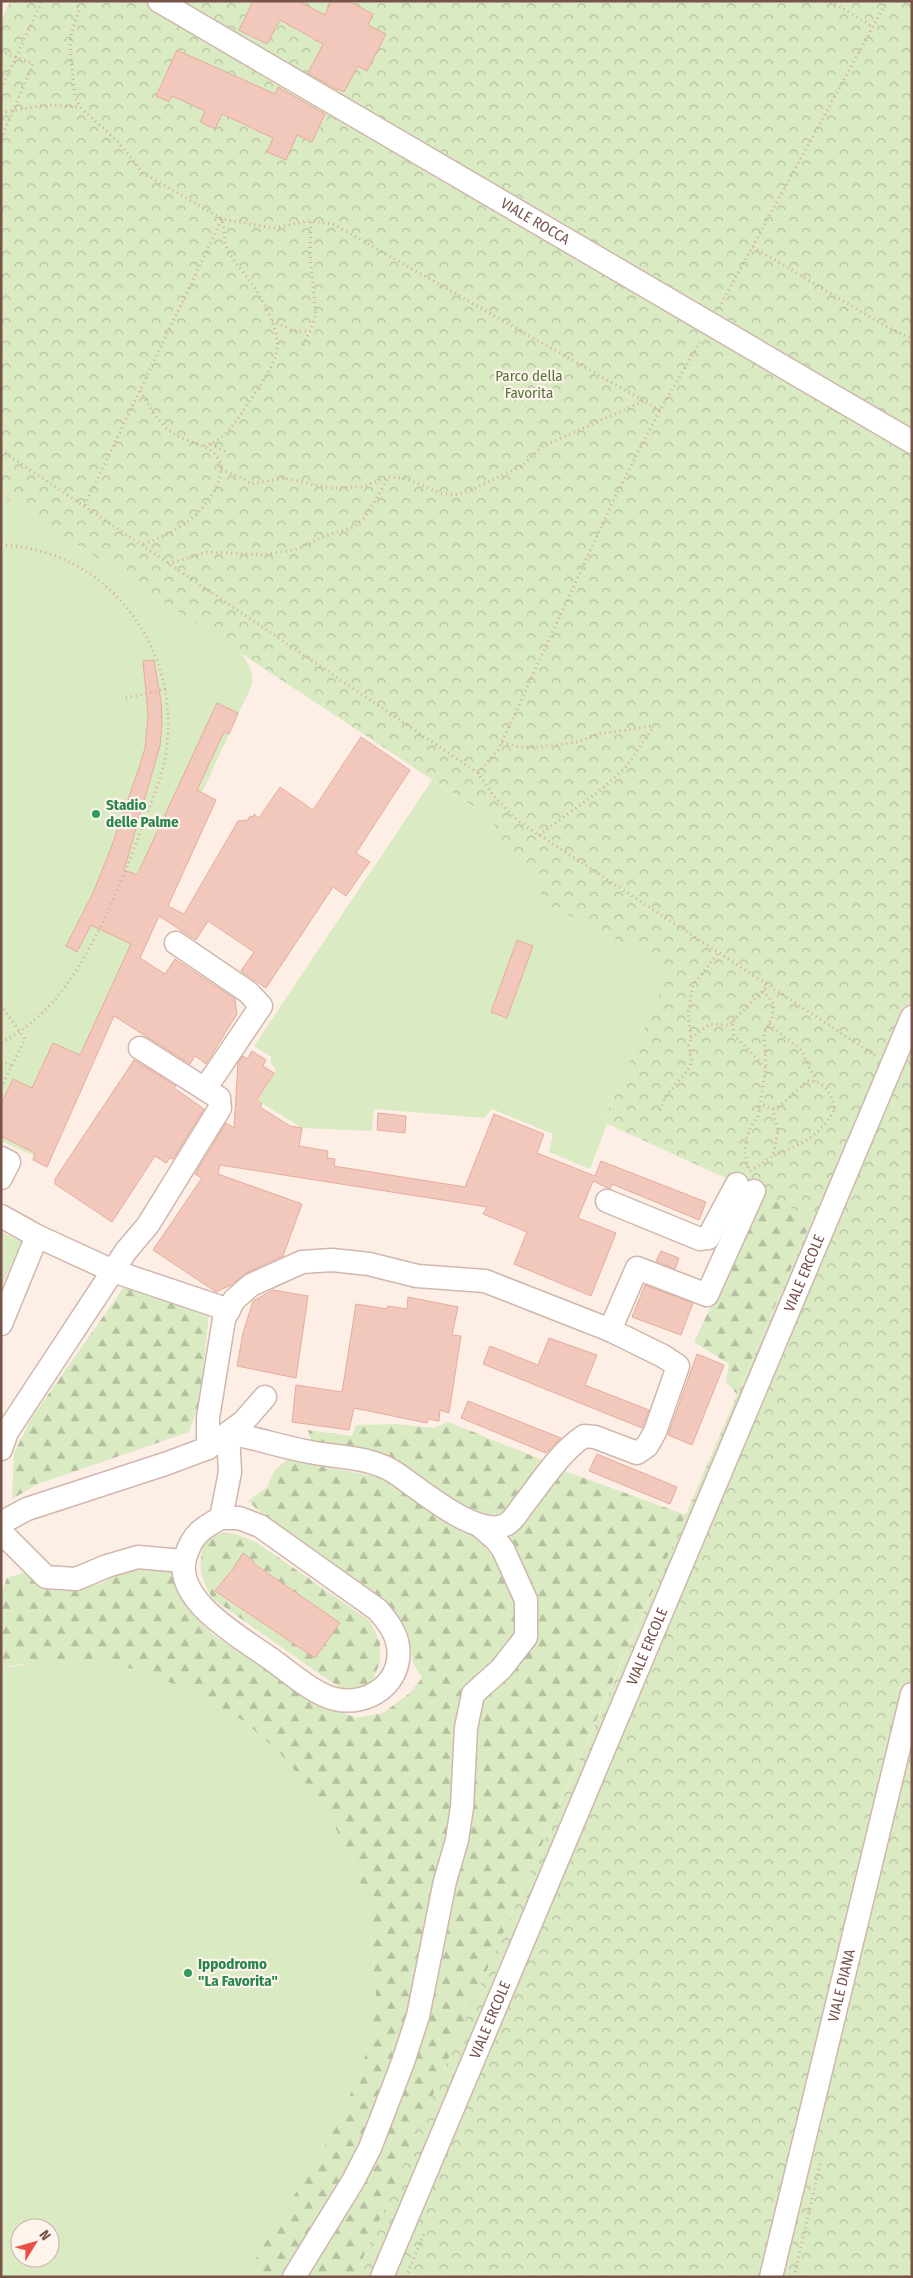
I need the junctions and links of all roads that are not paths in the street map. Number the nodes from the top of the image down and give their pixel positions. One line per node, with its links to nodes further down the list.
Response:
1 (159, 1): 2 (street, VIALE ROCCA)
2 (912, 442)
3 (176, 943): 6 (street)
4 (912, 1017): 27 (street, VIALE ERCOLE)
5 (140, 1048): 6 (street)
6 (205, 1089): 12 (street)
7 (1, 1158): 8 (street)
8 (1, 1178)
9 (607, 1201): 15 (street)
10 (1, 1216): 11 (street)
11 (37, 1236): 12 (street); 14 (street)
12 (113, 1271): 13 (street); 19 (street)
13 (229, 1310): 15 (street); 18 (street)
14 (1, 1324)
15 (610, 1330): 22 (street)
16 (265, 1397): 17 (street)
17 (228, 1433): 18 (street); 20 (street); 22 (street)
18 (208, 1448): 21 (street)
19 (1, 1449)
20 (221, 1518): 24 (street); 24 (street)
21 (1, 1523)
22 (480, 1526): 26 (street)
23 (1, 1532): 24 (street)
24 (183, 1561)
25 (912, 1694): 28 (street, VIALE DIANA)
26 (294, 2277)
27 (382, 2277)
28 (772, 2277)

